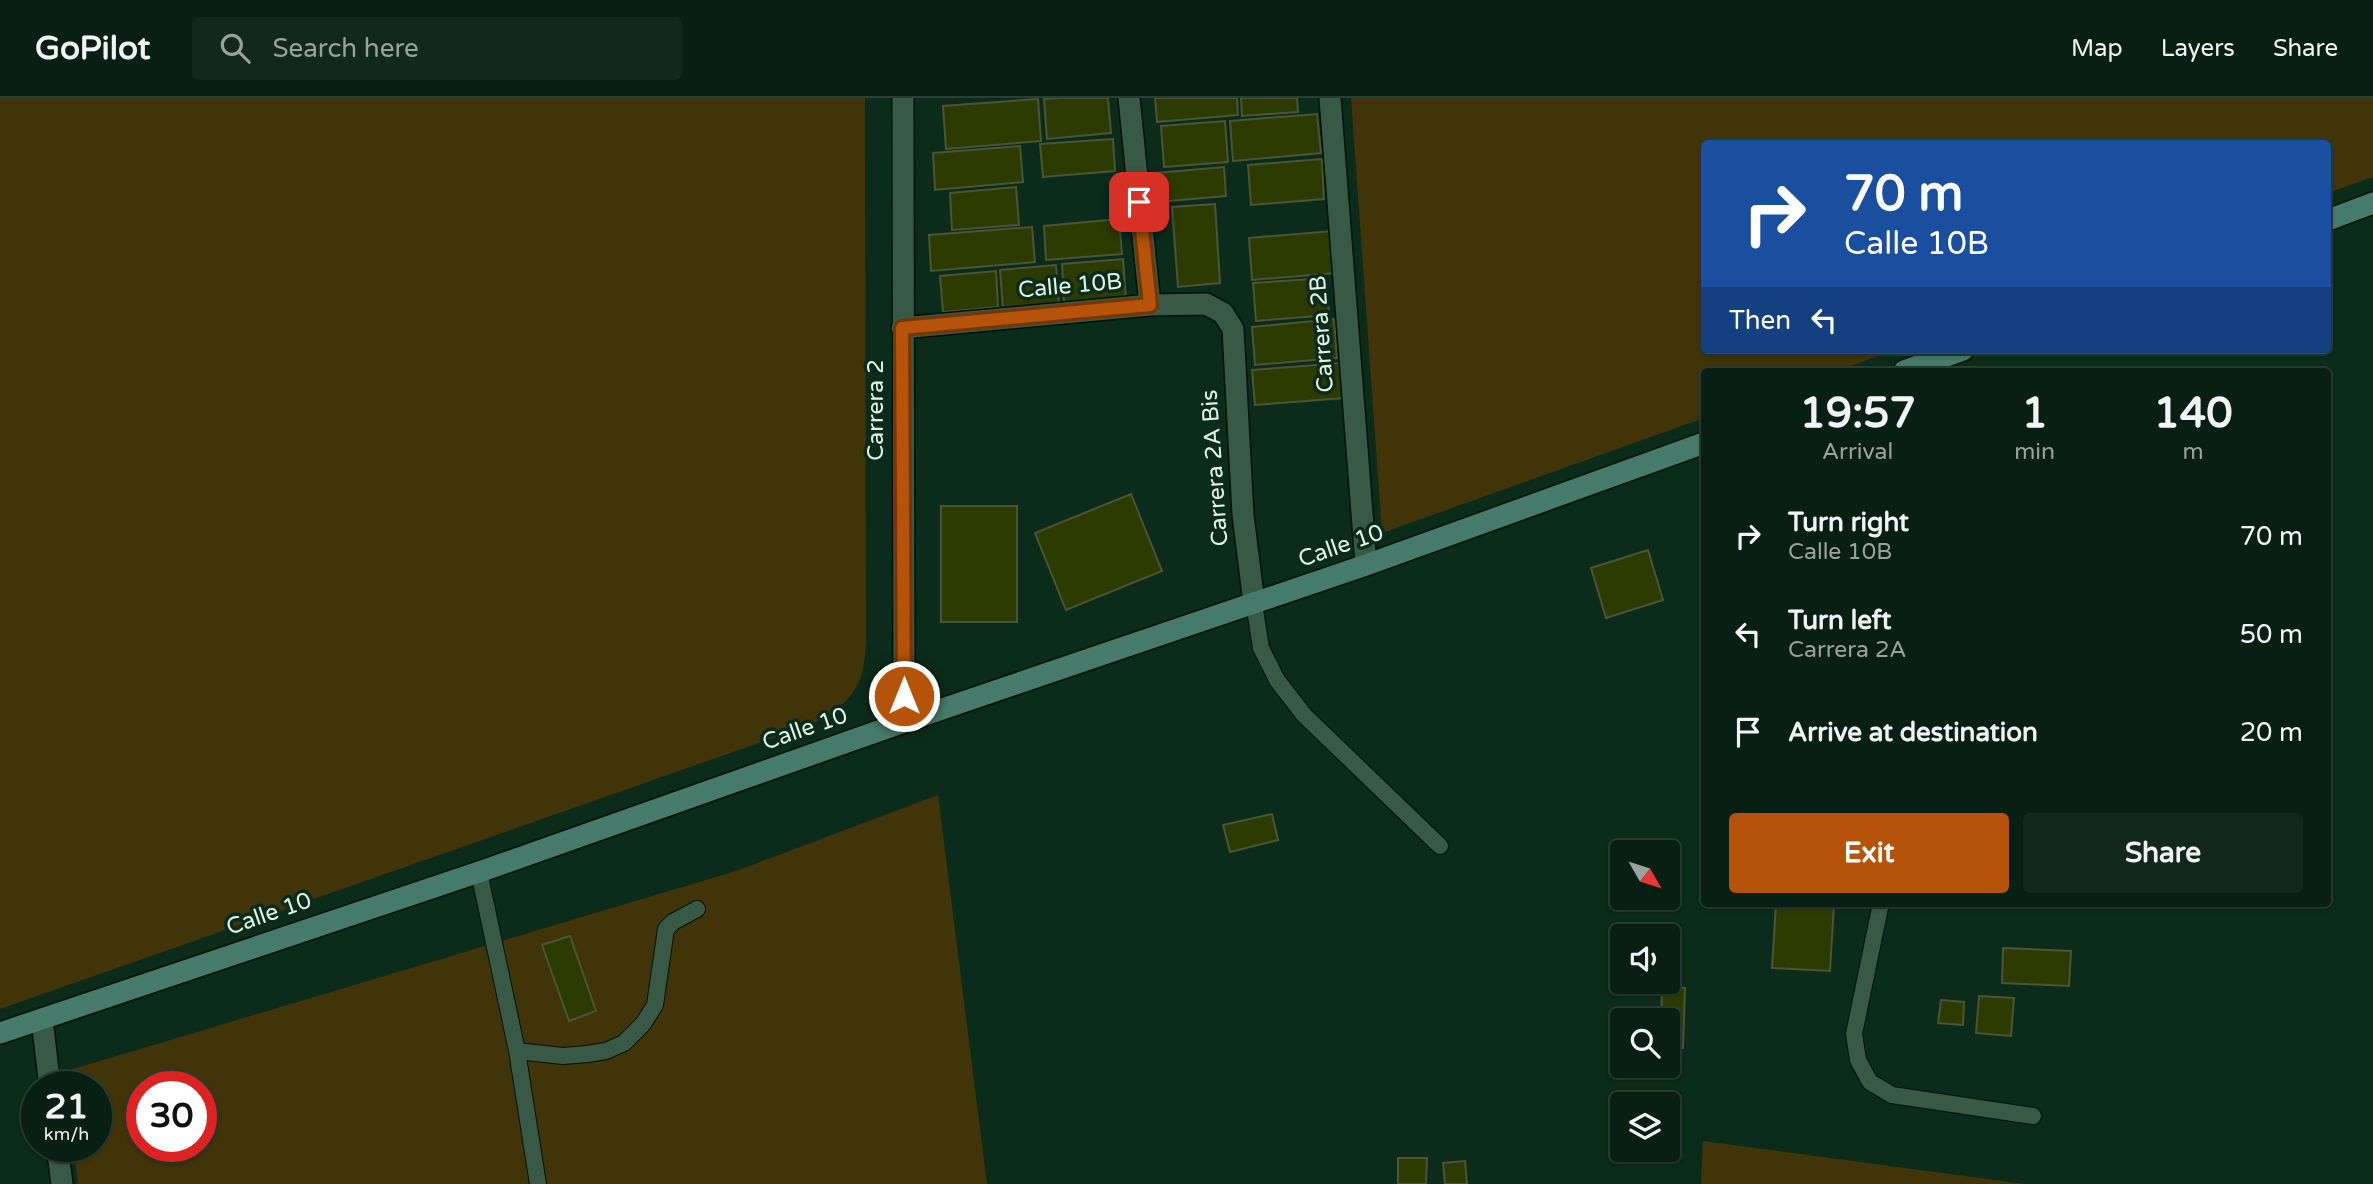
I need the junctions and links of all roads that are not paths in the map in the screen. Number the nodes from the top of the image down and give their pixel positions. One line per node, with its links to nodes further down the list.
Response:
1 (902, 98): 7 (street, Carrera 2)
2 (1129, 98): 6 (street)
3 (1330, 98): 12 (street, Carrera 2B)
4 (2373, 203): 5 (street)
5 (2331, 219)
6 (1150, 305): 7 (street, Calle 10B); 8 (street, Calle 10B)
7 (902, 328): 14 (street, Carrera 2)
8 (1233, 328): 13 (street, Carrera 2A Bis)
9 (1952, 354): 10 (street)
10 (1912, 368)
11 (1701, 444): 12 (street, Calle 10)
12 (1366, 565): 13 (street, Calle 10)
13 (1254, 603): 14 (street, Calle 10); 15 (lane)
14 (904, 722): 16 (street, Calle 10)
15 (1440, 846)
16 (478, 872): 19 (street, Calle 10); 21 (lane)
17 (1880, 907): 23 (lane)
18 (697, 909): 21 (lane)
19 (42, 1019): 20 (street, Calle 10); 22 (street)
20 (0, 1033)
21 (517, 1051): 26 (lane)
22 (48, 1071)
23 (2033, 1116)
24 (59, 1162): 25 (street)
25 (62, 1184)
26 (538, 1184)

